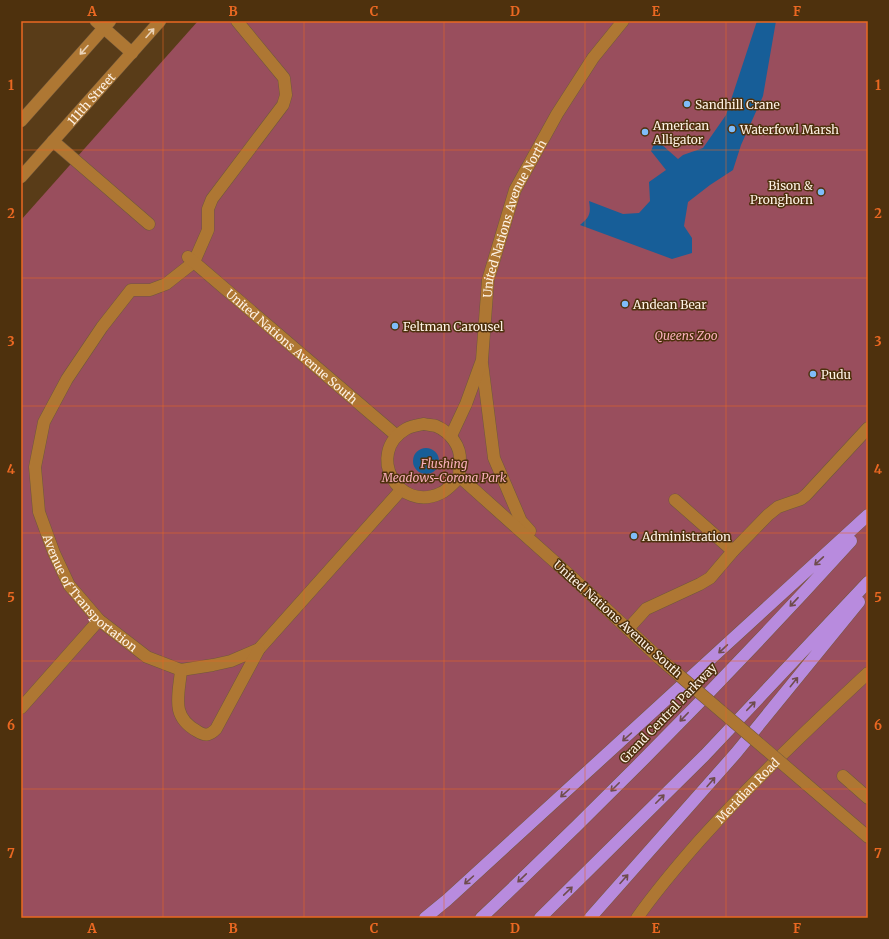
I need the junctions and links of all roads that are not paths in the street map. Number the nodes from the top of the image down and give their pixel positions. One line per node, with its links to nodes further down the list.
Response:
1 (160, 21): 5 (street, 111th Street, one-way to 1)
2 (237, 21): 10 (street)
3 (623, 21): 11 (street, United Nations Avenue North)
4 (103, 23): 5 (street); 6 (street, one-way to 6)
5 (132, 53): 7 (street, 111th Street)
6 (21, 121)
7 (53, 141): 8 (street, 111th Street); 9 (street)
8 (21, 177)
9 (149, 224)
10 (191, 259): 13 (street, United Nations Avenue South); 24 (street, Avenue of Transportation)
11 (482, 360): 14 (street, United Nations Avenue North); 21 (street)
12 (868, 428): 20 (street)
13 (397, 436): 14 (street); 16 (street)
14 (451, 436): 15 (street)
15 (460, 477): 16 (street); 21 (street, United Nations Avenue South)
16 (401, 490): 26 (street)
17 (675, 500): 20 (street)
18 (868, 515): 33 (highway, one-way to 33)
19 (868, 522): 36 (highway, Grand Central Parkway, one-way to 36)
20 (733, 551): 25 (street)
21 (574, 579): 25 (street, United Nations Avenue South)
22 (868, 582): 37 (highway, one-way to 22)
23 (868, 591): 38 (highway, one-way to 23)
24 (99, 620): 27 (street, Avenue of Transportation); 29 (street)
25 (628, 629): 32 (street, United Nations Avenue South, bridge)
26 (259, 649): 27 (street); 27 (street)
27 (180, 670)
28 (868, 673): 39 (street, Meridian Road)
29 (21, 708)
30 (843, 776): 31 (street)
31 (868, 798)
32 (868, 837)
33 (447, 900): 34 (highway); 35 (highway)
34 (425, 918)
35 (429, 918)
36 (481, 918)
37 (540, 918)
38 (589, 918)
39 (637, 918)

